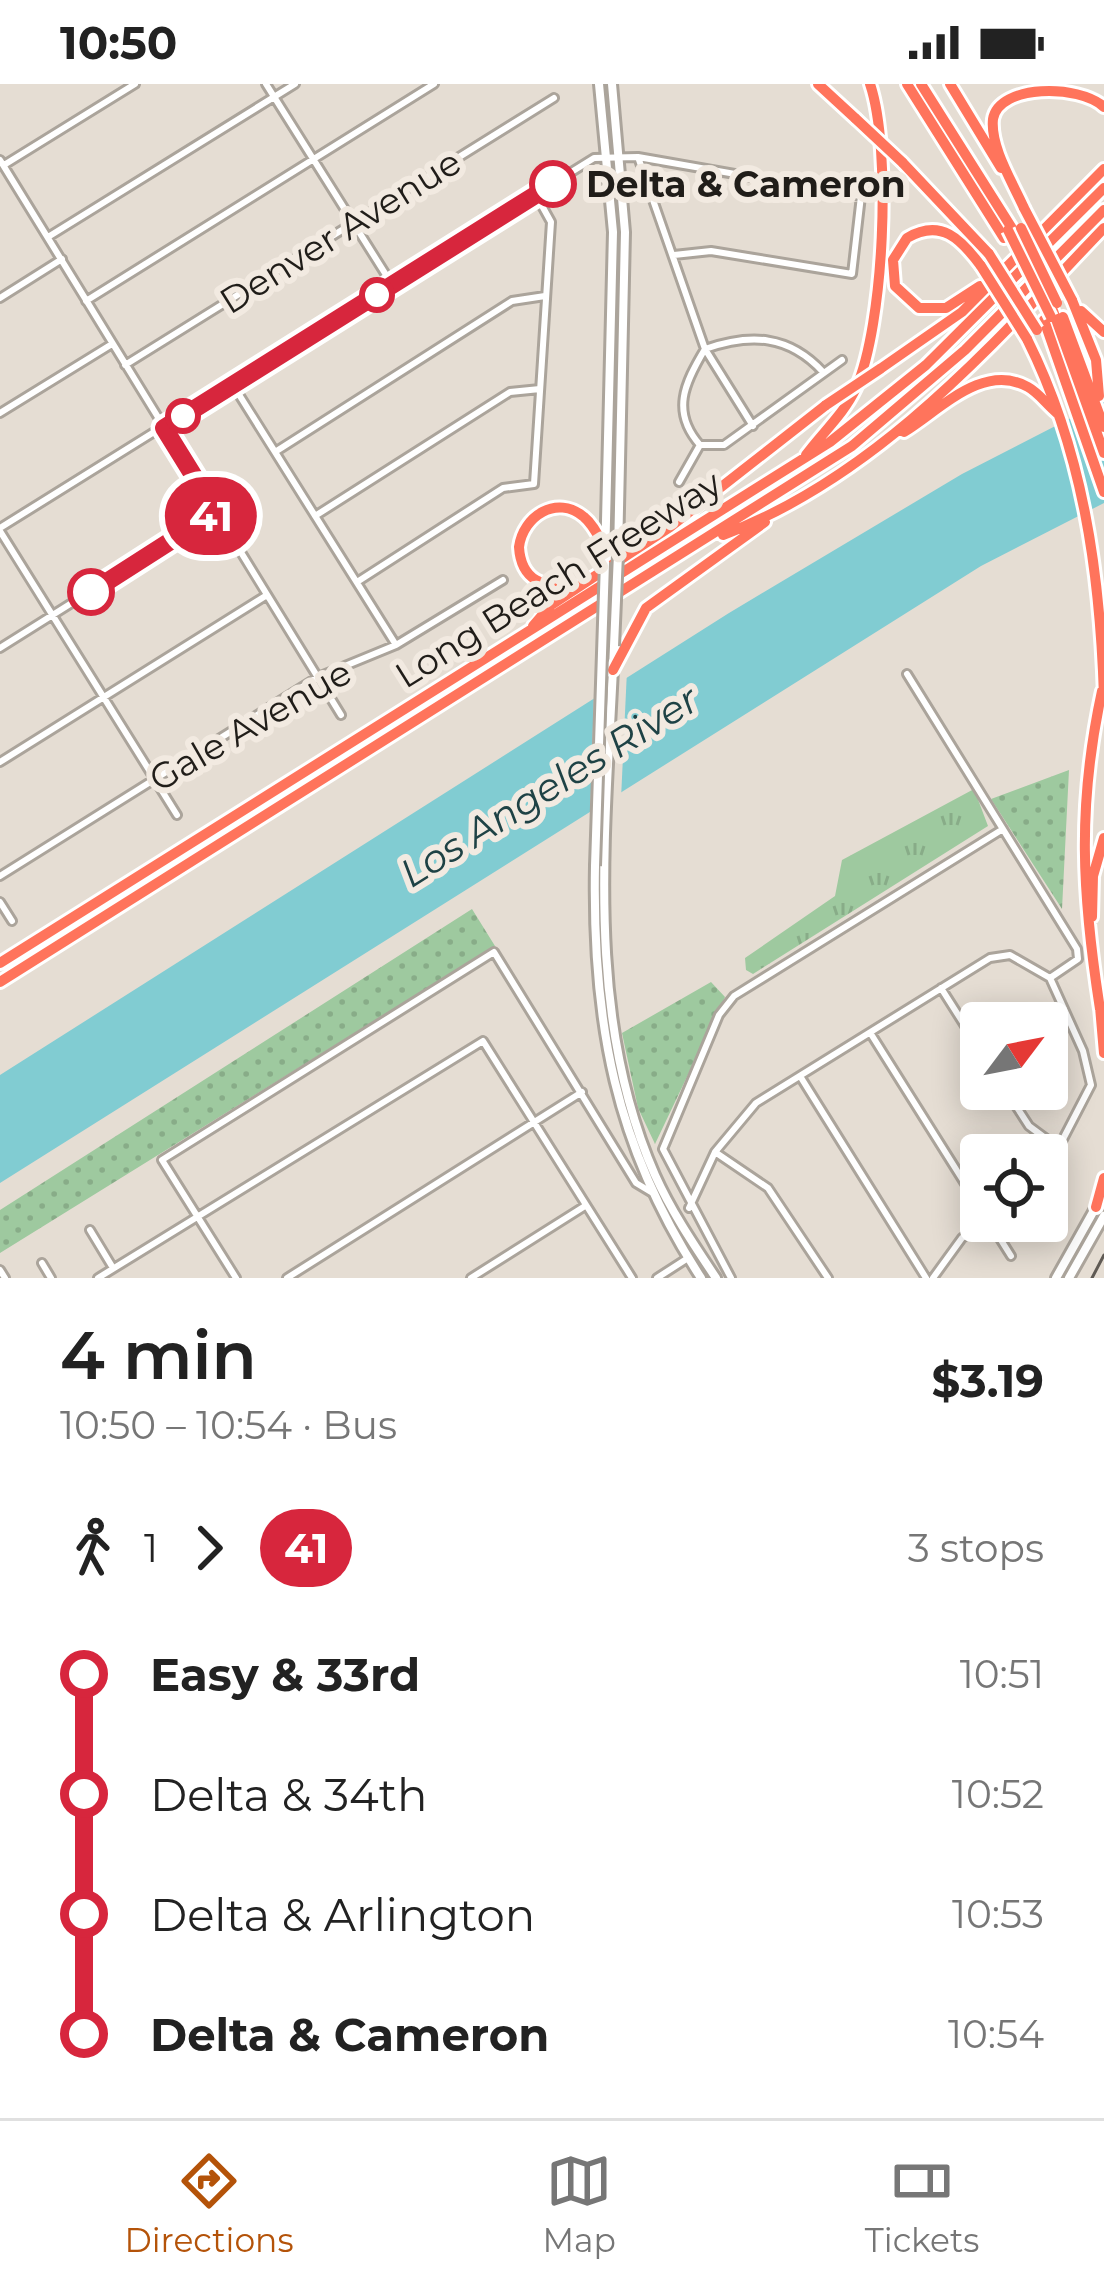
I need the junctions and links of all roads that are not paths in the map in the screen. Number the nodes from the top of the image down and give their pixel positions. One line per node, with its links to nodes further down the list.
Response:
1 (135, 84): 19 (street)
2 (266, 84): 12 (street)
3 (295, 84): 12 (street)
4 (434, 84): 18 (street)
5 (599, 84): 15 (main road)
6 (612, 84): 16 (main road)
7 (818, 84): 34 (highway, bridge)
8 (870, 84): 61 (highway)
9 (907, 84): 29 (highway)
10 (922, 84): 29 (highway)
11 (950, 84): 25 (highway)
12 (274, 97): 18 (street); 30 (street)
13 (554, 98): 27 (street, Denver Avenue)
14 (1104, 107): 25 (highway)
15 (610, 156): 16 (street); 24 (street); 70 (main road)
16 (622, 156): 17 (street); 70 (main road)
17 (638, 157): 32 (street); 32 (street)
18 (314, 159): 27 (street); 41 (street)
19 (2, 162): 21 (street)
20 (1102, 169): 35 (highway)
21 (9, 175): 22 (street); 30 (street)
22 (0, 181)
23 (1104, 188): 61 (highway, Long Beach Freeway)
24 (536, 195): 37 (street); 38 (street)
25 (1024, 208): 40 (highway, bridge)
26 (1104, 210): 69 (highway, Long Beach Freeway)
27 (353, 223): 37 (street); 47 (street, Denver Avenue)
28 (1104, 228): 36 (highway)
29 (1012, 232): 42 (highway, bridge); 42 (highway, bridge)
30 (49, 237): 33 (street)
31 (1104, 239): 36 (highway)
32 (674, 255): 45 (street)
33 (62, 259): 39 (street); 41 (street)
34 (985, 260): 35 (highway); 42 (highway, bridge)
35 (1007, 267): 73 (highway, bridge)
36 (1064, 272): 58 (highway)
37 (393, 286): 50 (street)
38 (545, 296): 51 (street); 59 (street)
39 (0, 298)
40 (1072, 300): 43 (highway); 54 (highway)
41 (86, 301): 44 (street)
42 (1045, 320): 48 (highway); 48 (highway); 53 (highway)
43 (1104, 332)
44 (112, 344): 47 (street); 52 (street)
45 (705, 349): 49 (street); 55 (street); 57 (street)
46 (842, 360): 49 (street)
47 (125, 364): 56 (street)
48 (1075, 370): 54 (highway); 60 (highway); 62 (highway); 64 (highway)
49 (823, 372): 55 (street)
50 (233, 385): 56 (street); 59 (street)
51 (540, 389): 66 (street); 72 (street)
52 (0, 413)
53 (1060, 415): 58 (highway); 82 (highway)
54 (1102, 422)
55 (753, 426): 57 (street)
56 (164, 428): 65 (street); 68 (street)
57 (700, 446): 63 (street)
58 (880, 447): 67 (highway)
59 (275, 452): 66 (street)
60 (1104, 453)
61 (802, 460): 76 (highway, Long Beach Freeway)
62 (1104, 466)
63 (679, 482)
64 (1104, 492)
65 (216, 512): 74 (street); 75 (street)
66 (315, 516): 72 (street)
67 (770, 518): 69 (highway); 79 (highway)
68 (0, 530): 75 (street)
69 (698, 544): 96 (highway, Long Beach Freeway)
70 (609, 555): 73 (highway); 79 (main road, bridge); 111 (main road, bridge)
71 (503, 580): 77 (street, Gale Avenue)
72 (357, 582): 77 (street)
73 (578, 587): 76 (highway)
74 (268, 595): 81 (street); 83 (street)
75 (53, 616): 78 (street); 83 (street)
76 (526, 634): 94 (highway, Long Beach Freeway)
77 (396, 645): 81 (street, Gale Avenue)
78 (0, 648)
79 (613, 670): 134 (main road)
80 (907, 674): 89 (street)
81 (318, 677): 85 (street); 87 (street, Gale Avenue)
82 (1104, 682): 84 (highway); 98 (highway)
83 (104, 697): 86 (street); 87 (street)
84 (1104, 697)
85 (341, 715)
86 (0, 761)
87 (154, 779): 88 (street); 91 (street, Gale Avenue)
88 (177, 815)
89 (1003, 829): 95 (street); 114 (street)
90 (1104, 838): 98 (highway)
91 (0, 876)
92 (0, 902): 93 (street)
93 (12, 921)
94 (0, 963)
95 (1050, 978): 97 (street); 107 (street)
96 (0, 982)
97 (941, 988): 99 (street); 100 (street)
98 (1100, 1009): 101 (highway)
99 (960, 1018)
100 (871, 1032): 102 (street); 109 (street)
101 (1104, 1053)
102 (800, 1076): 108 (street); 137 (street)
103 (582, 1092): 105 (street); 111 (street); 116 (street)
104 (1019, 1110): 106 (street)
105 (534, 1122): 113 (street); 116 (street); 129 (street)
106 (1040, 1134)
107 (1067, 1134)
108 (715, 1152): 114 (street); 136 (street)
109 (960, 1175)
110 (1104, 1178): 115 (highway)
111 (650, 1192): 121 (main road)
112 (1104, 1194): 115 (main road)
113 (586, 1205): 130 (street); 131 (street)
114 (689, 1208): 135 (street)
115 (1100, 1211): 138 (main road); 139 (main road)
116 (199, 1217): 123 (street); 128 (street)
117 (90, 1230): 123 (street)
118 (960, 1240): 137 (street)
119 (1002, 1242): 120 (street)
120 (1011, 1256)
121 (688, 1258): 132 (street); 133 (main road)
122 (42, 1263): 126 (street)
123 (114, 1268): 127 (street)
124 (0, 1270): 125 (street)
125 (5, 1278)
126 (51, 1278)
127 (98, 1278)
128 (236, 1278)
129 (287, 1278)
130 (471, 1278)
131 (632, 1278)
132 (656, 1278)
133 (701, 1278)
134 (716, 1278)
135 (731, 1278)
136 (828, 1278)
137 (930, 1278)
138 (1056, 1278)
139 (1070, 1278)

